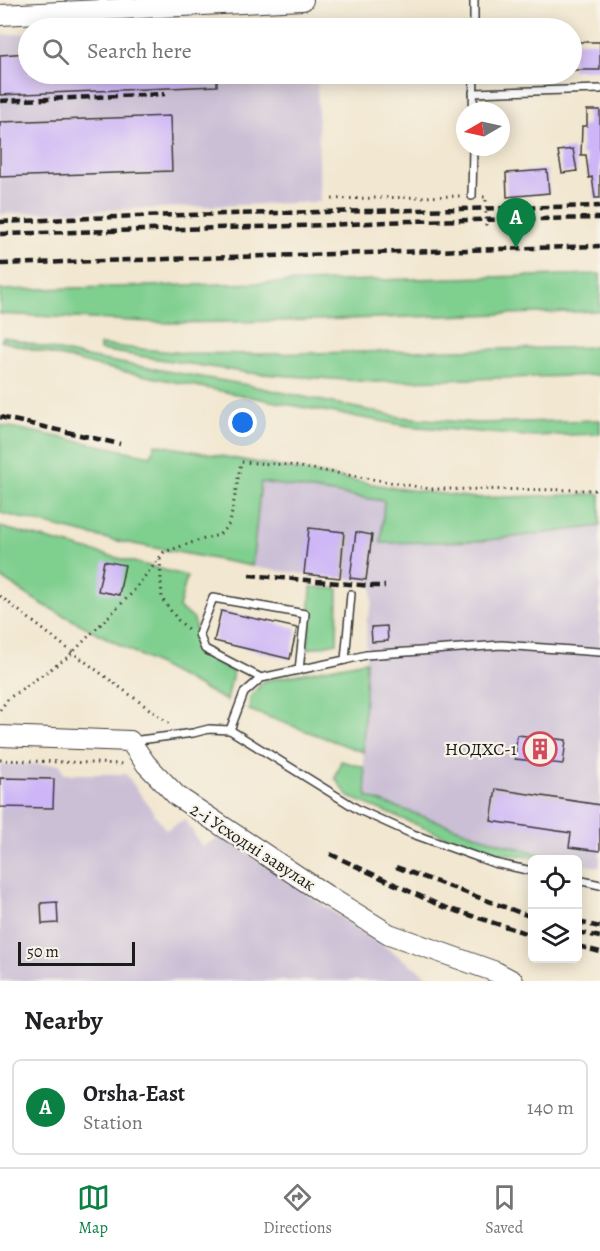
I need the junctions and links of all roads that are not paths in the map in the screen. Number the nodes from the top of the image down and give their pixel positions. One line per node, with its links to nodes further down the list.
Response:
1 (303, 0): 3 (street)
2 (474, 0): 4 (lane)
3 (0, 15)
4 (474, 18)
5 (473, 84): 7 (lane)
6 (600, 89): 7 (lane)
7 (473, 93): 8 (lane)
8 (473, 102)
9 (473, 156): 10 (lane)
10 (472, 196)
11 (351, 594): 13 (lane)
12 (600, 652): 13 (lane)
13 (345, 660): 14 (lane)
14 (299, 670): 15 (lane); 15 (lane)
15 (261, 678): 16 (lane)
16 (230, 730): 18 (lane); 19 (lane)
17 (0, 736): 18 (street)
18 (130, 741): 22 (street, 2-і Усходні завулак)
19 (528, 870)
20 (582, 881): 21 (lane)
21 (600, 885)
22 (513, 981)

